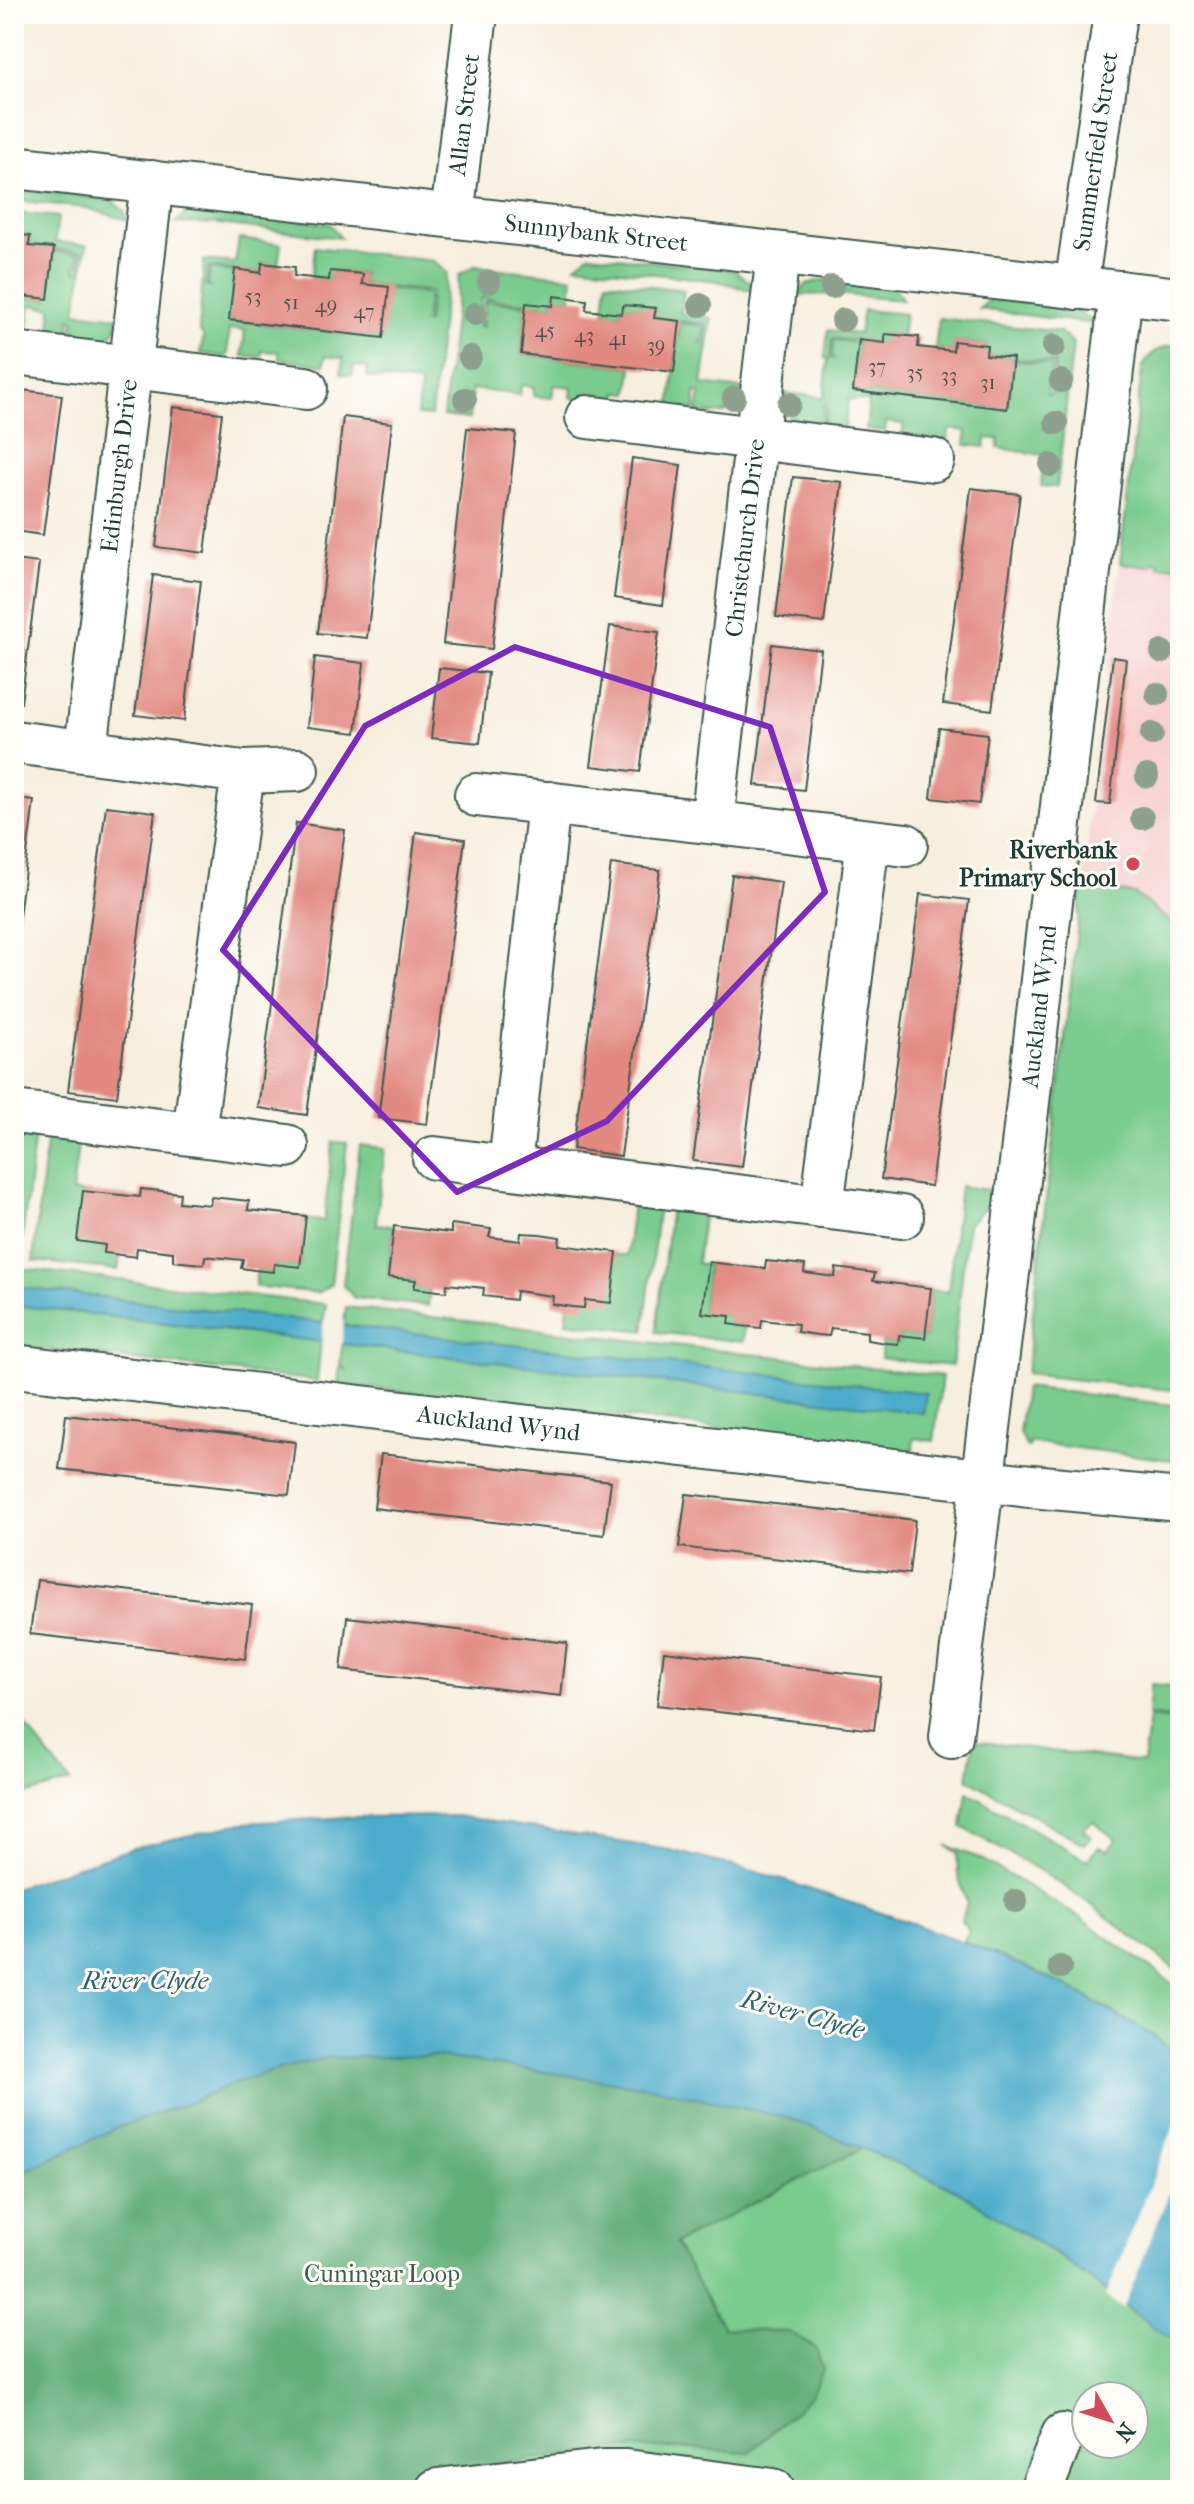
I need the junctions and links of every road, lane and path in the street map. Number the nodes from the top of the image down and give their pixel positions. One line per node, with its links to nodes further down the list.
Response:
1 (476, 14): 5 (street, Allan Street)
2 (1115, 14): 7 (street, Summerfield Street)
3 (14, 167): 4 (street, Sunnybank Street)
4 (152, 182): 5 (street, Sunnybank Street); 11 (street, Edinburgh Drive)
5 (452, 216): 6 (street, Sunnybank Street)
6 (778, 254): 7 (street, Sunnybank Street); 14 (street, Christchurch Drive)
7 (1076, 288): 8 (street, Sunnybank Street)
8 (1121, 292): 9 (street, Sunnybank Street); 31 (street, Auckland Wynd)
9 (1180, 299)
10 (14, 353): 11 (street)
11 (131, 367): 12 (street); 17 (street, Edinburgh Drive)
12 (306, 388)
13 (587, 417): 14 (street)
14 (757, 438): 15 (street); 22 (street, Christchurch Drive)
15 (933, 460)
16 (14, 742): 17 (street)
17 (86, 750): 19 (street)
18 (297, 770): 19 (street)
19 (243, 772): 24 (street)
20 (476, 795): 21 (street)
21 (549, 803): 22 (street); 27 (street)
22 (712, 822): 28 (street)
23 (14, 1112): 24 (street)
24 (194, 1133): 25 (street)
25 (287, 1146)
26 (434, 1158): 27 (street)
27 (510, 1166): 28 (street)
28 (822, 1207): 29 (street)
29 (902, 1217)
30 (14, 1366): 31 (street, Auckland Wynd)
31 (982, 1480): 32 (street, Auckland Wynd); 33 (street, Auckland Wynd)
32 (1180, 1500)
33 (951, 1737)
34 (1063, 2435): 37 (street)
35 (437, 2490): 36 (street)
36 (773, 2490)
37 (1041, 2490)

